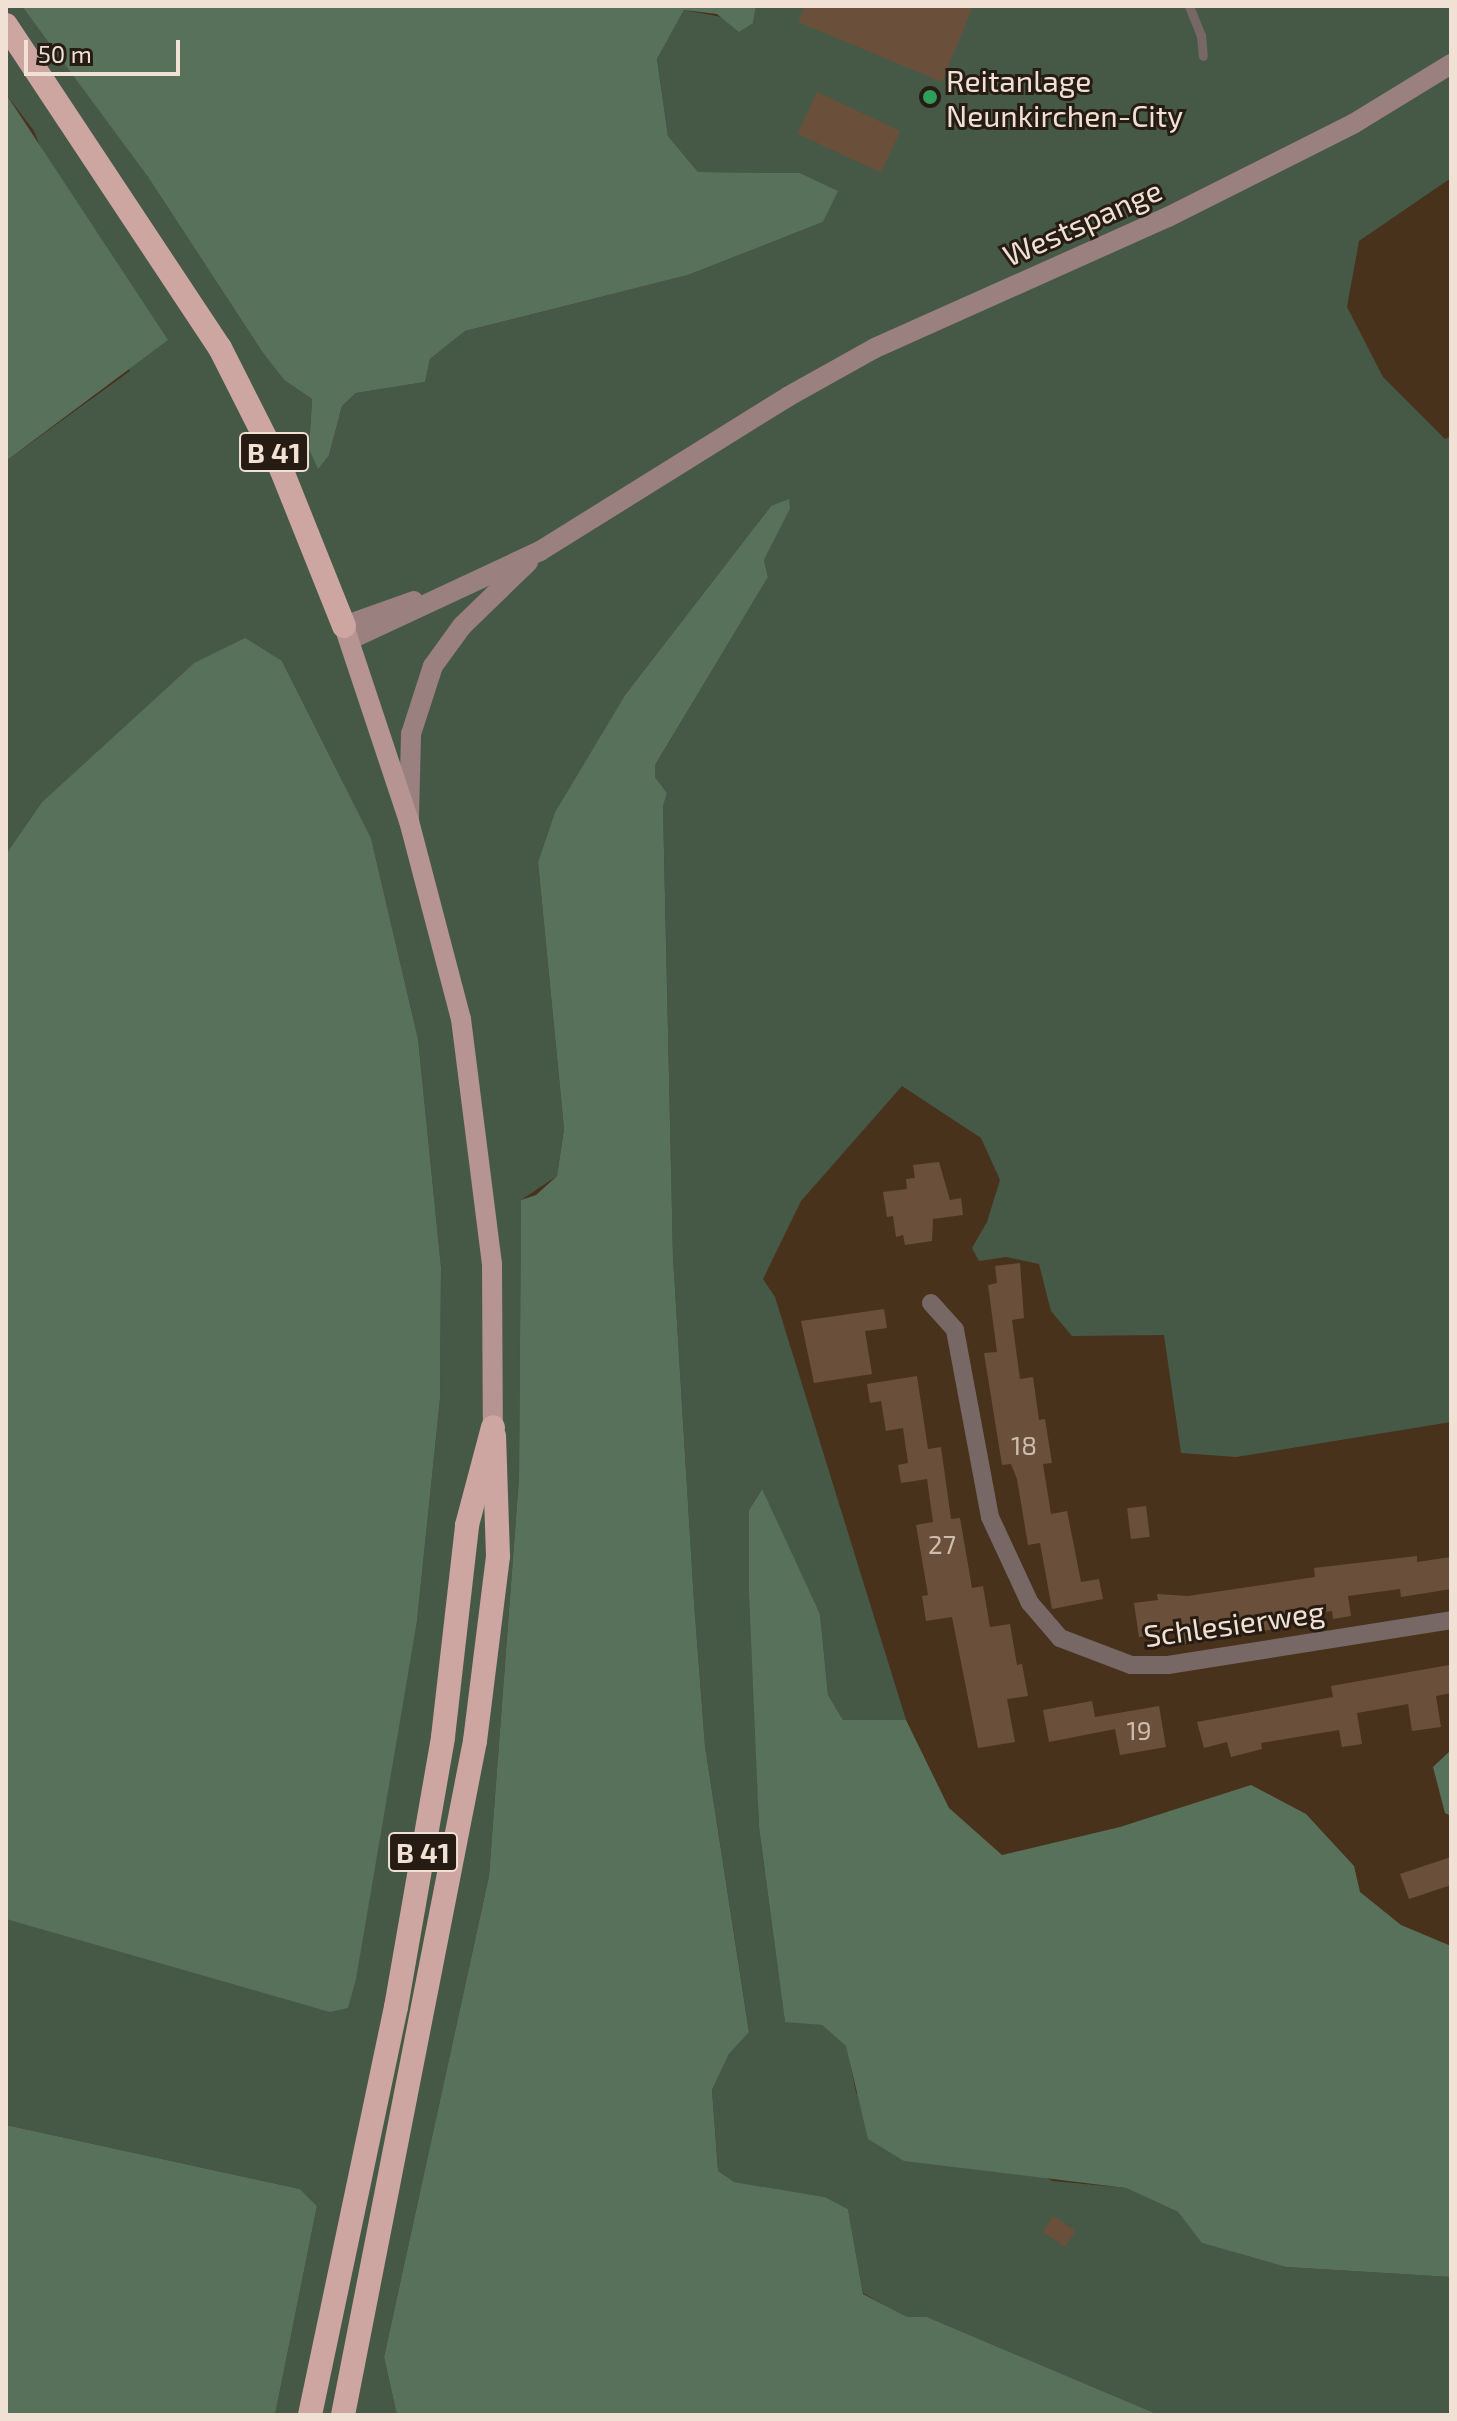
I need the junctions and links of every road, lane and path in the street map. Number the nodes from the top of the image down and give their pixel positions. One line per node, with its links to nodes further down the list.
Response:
1 (1189, 6): 3 (lane)
2 (6, 25): 6 (highway, B 41)
3 (1203, 56)
4 (1451, 64): 5 (main road, Westspange)
5 (540, 551): 6 (main road); 7 (main road)
6 (346, 633): 7 (main road, B 41)
7 (409, 821): 9 (main road, B 41)
8 (931, 1303): 10 (street, Schlesierweg)
9 (493, 1427): 11 (highway, B 41); 12 (highway, B 41)
10 (1451, 1620)
11 (310, 2415)
12 (343, 2415)

